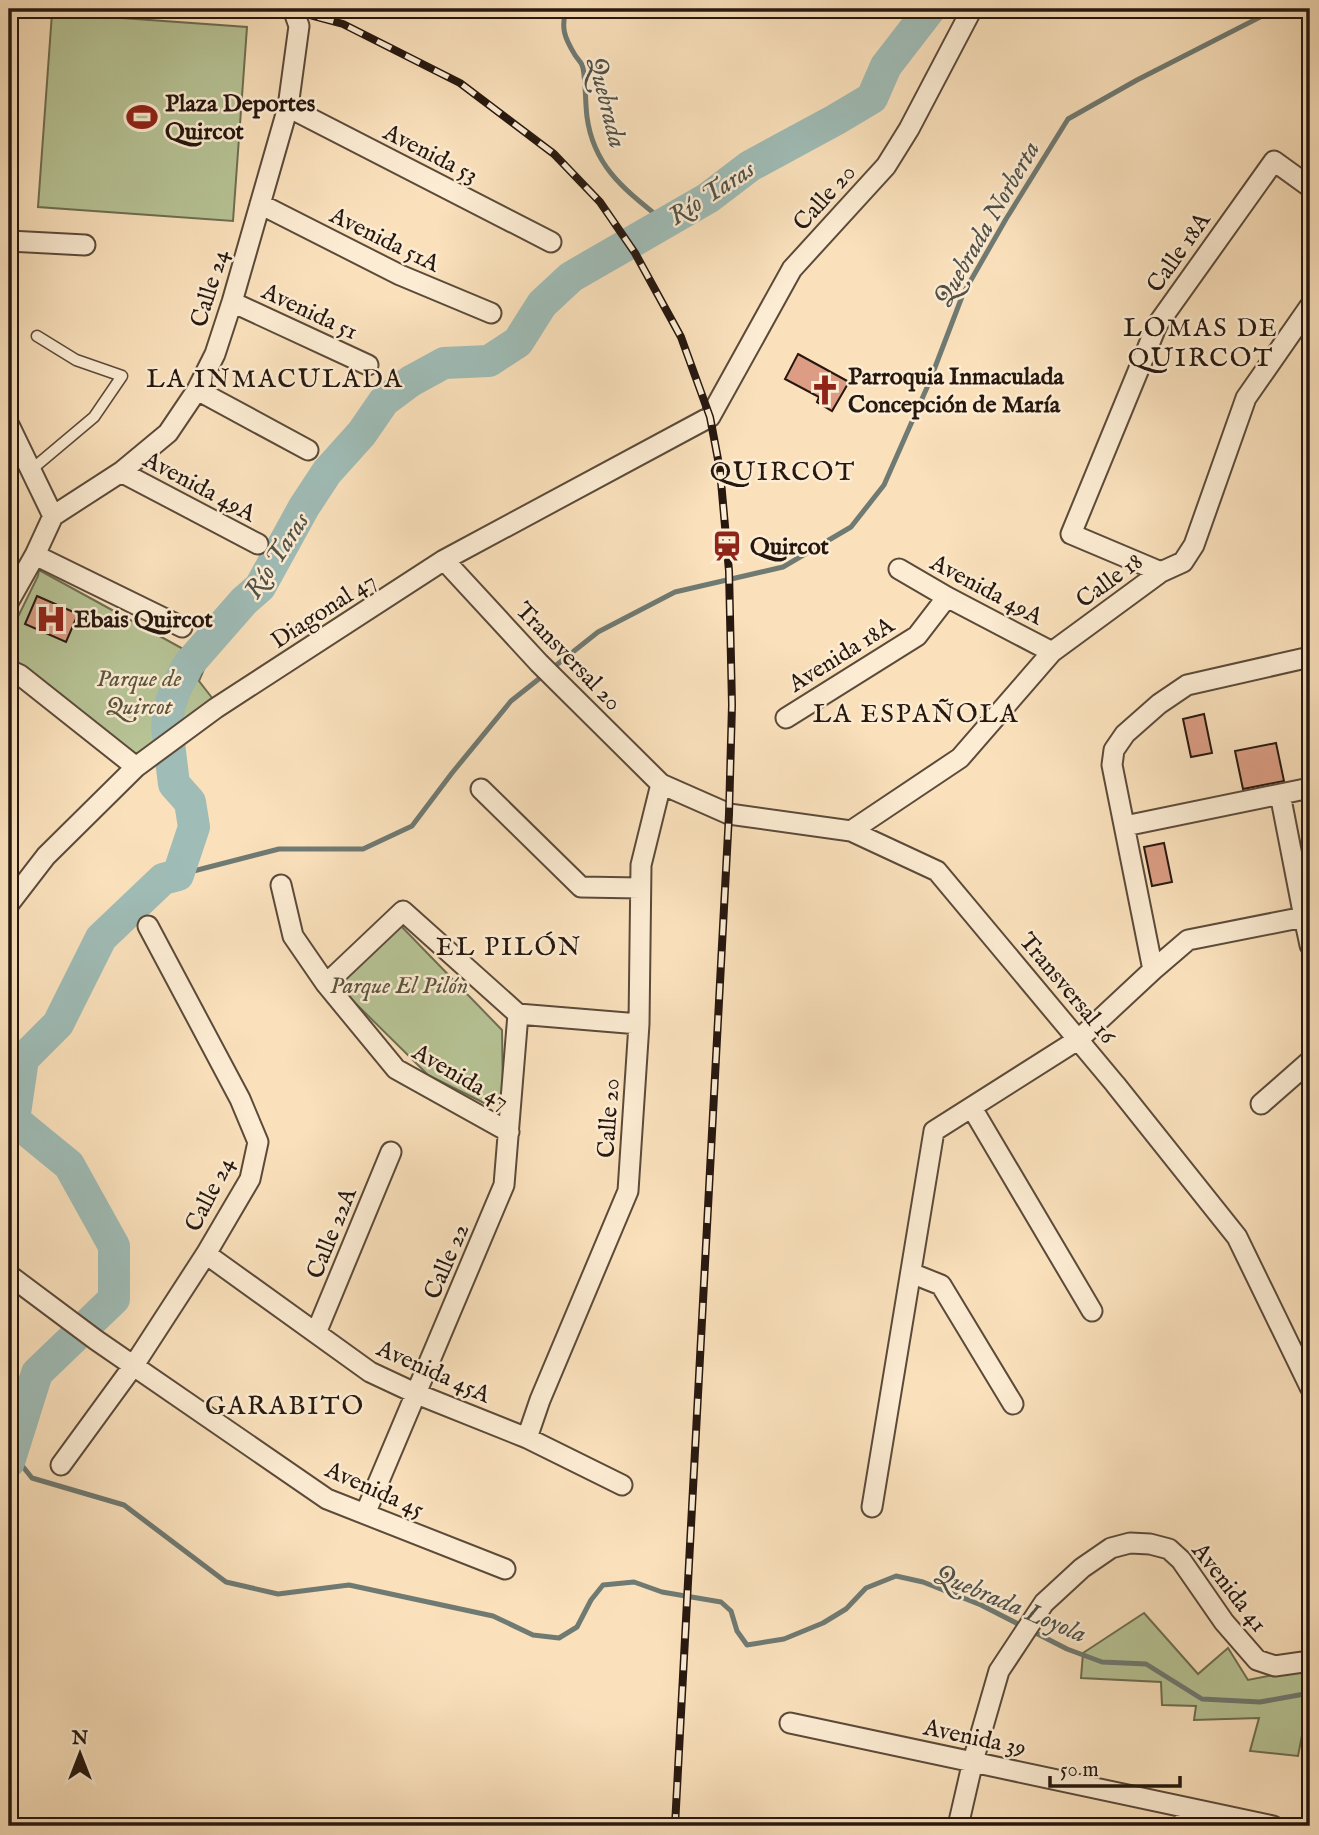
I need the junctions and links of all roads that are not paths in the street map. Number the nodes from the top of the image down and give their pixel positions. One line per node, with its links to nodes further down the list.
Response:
1 (293, 9): 3 (street, Calle 24)
2 (972, 9): 15 (street, Calle 20)
3 (288, 107): 5 (street, Calle 24); 7 (street, Avenida 53)
4 (1310, 187): 25 (street, Calle 18A)
5 (260, 204): 9 (street, Calle 24); 11 (street, Avenida 51A)
6 (9, 242): 8 (street)
7 (551, 242)
8 (85, 245)
9 (232, 302): 13 (street, Avenida 51); 14 (street, Calle 24)
10 (1310, 306): 25 (street, Calle 18)
11 (491, 313)
12 (37, 336): 18 (lane)
13 (368, 365)
14 (197, 390): 17 (street); 19 (street, Calle 24)
15 (710, 416): 23 (street, Diagonal 47)
16 (9, 425): 18 (street)
17 (308, 450)
18 (31, 470): 20 (street)
19 (121, 472): 20 (street, Calle 24); 21 (street, Avenida 49A)
20 (53, 516): 22 (street)
21 (258, 544)
22 (35, 555): 27 (street); 28 (street)
23 (444, 560): 33 (street, Diagonal 47); 34 (street, Transversal 20)
24 (899, 569): 26 (street, Avenida 49A)
25 (1161, 572): 29 (street, Calle 18)
26 (947, 597): 29 (street, Avenida 49A); 32 (street, Avenida 18A)
27 (9, 601)
28 (182, 627)
29 (1052, 652): 39 (street, Calle 18)
30 (1310, 657): 38 (street)
31 (9, 670): 33 (street)
32 (786, 718)
33 (136, 766): 42 (street, Diagonal 47)
34 (661, 784): 39 (street, Transversal 16); 41 (street, Calle 20)
35 (1310, 788): 37 (street)
36 (481, 789): 41 (street)
37 (1280, 794): 38 (street); 43 (street)
38 (1125, 827): 46 (street)
39 (851, 831): 50 (street, Transversal 16)
40 (281, 885): 47 (street, Avenida 47)
41 (640, 888): 49 (street, Calle 20)
42 (9, 904)
43 (1304, 917): 45 (street); 46 (street)
44 (148, 926): 56 (street, Calle 24)
45 (1310, 945)
46 (1153, 970): 50 (street)
47 (326, 984): 48 (street); 54 (street, Avenida 47)
48 (518, 1014): 49 (street); 54 (street, Calle 22)
49 (639, 1024): 65 (street, Calle 20)
50 (1079, 1039): 53 (street); 62 (street, Transversal 16)
51 (1310, 1061): 52 (street)
52 (1261, 1104)
53 (972, 1108): 57 (street); 59 (street)
54 (509, 1132): 63 (street, Calle 22)
55 (391, 1152): 60 (street, Calle 22A)
56 (206, 1254): 60 (street, Avenida 45A); 61 (street, Calle 24)
57 (911, 1273): 64 (street); 68 (street)
58 (9, 1275): 61 (street, Avenida 45)
59 (1092, 1311)
60 (316, 1333): 63 (street, Avenida 45A)
61 (134, 1365): 66 (street, Calle 24); 69 (street, Avenida 45)
62 (1310, 1387)
63 (417, 1394): 65 (street, Avenida 45A); 69 (street, Calle 22)
64 (1013, 1404)
65 (527, 1438): 67 (street, Avenida 45A)
66 (61, 1465)
67 (622, 1485)
68 (872, 1507)
69 (365, 1514): 70 (street, Avenida 45)
70 (505, 1569)
71 (1310, 1661): 73 (street, Avenida 41)
72 (790, 1723): 73 (street, Avenida 39)
73 (973, 1761): 74 (street, Avenida 39); 75 (street)
74 (1185, 1817): 76 (street, Avenida 39)
75 (958, 1826)
76 (1273, 1826)

